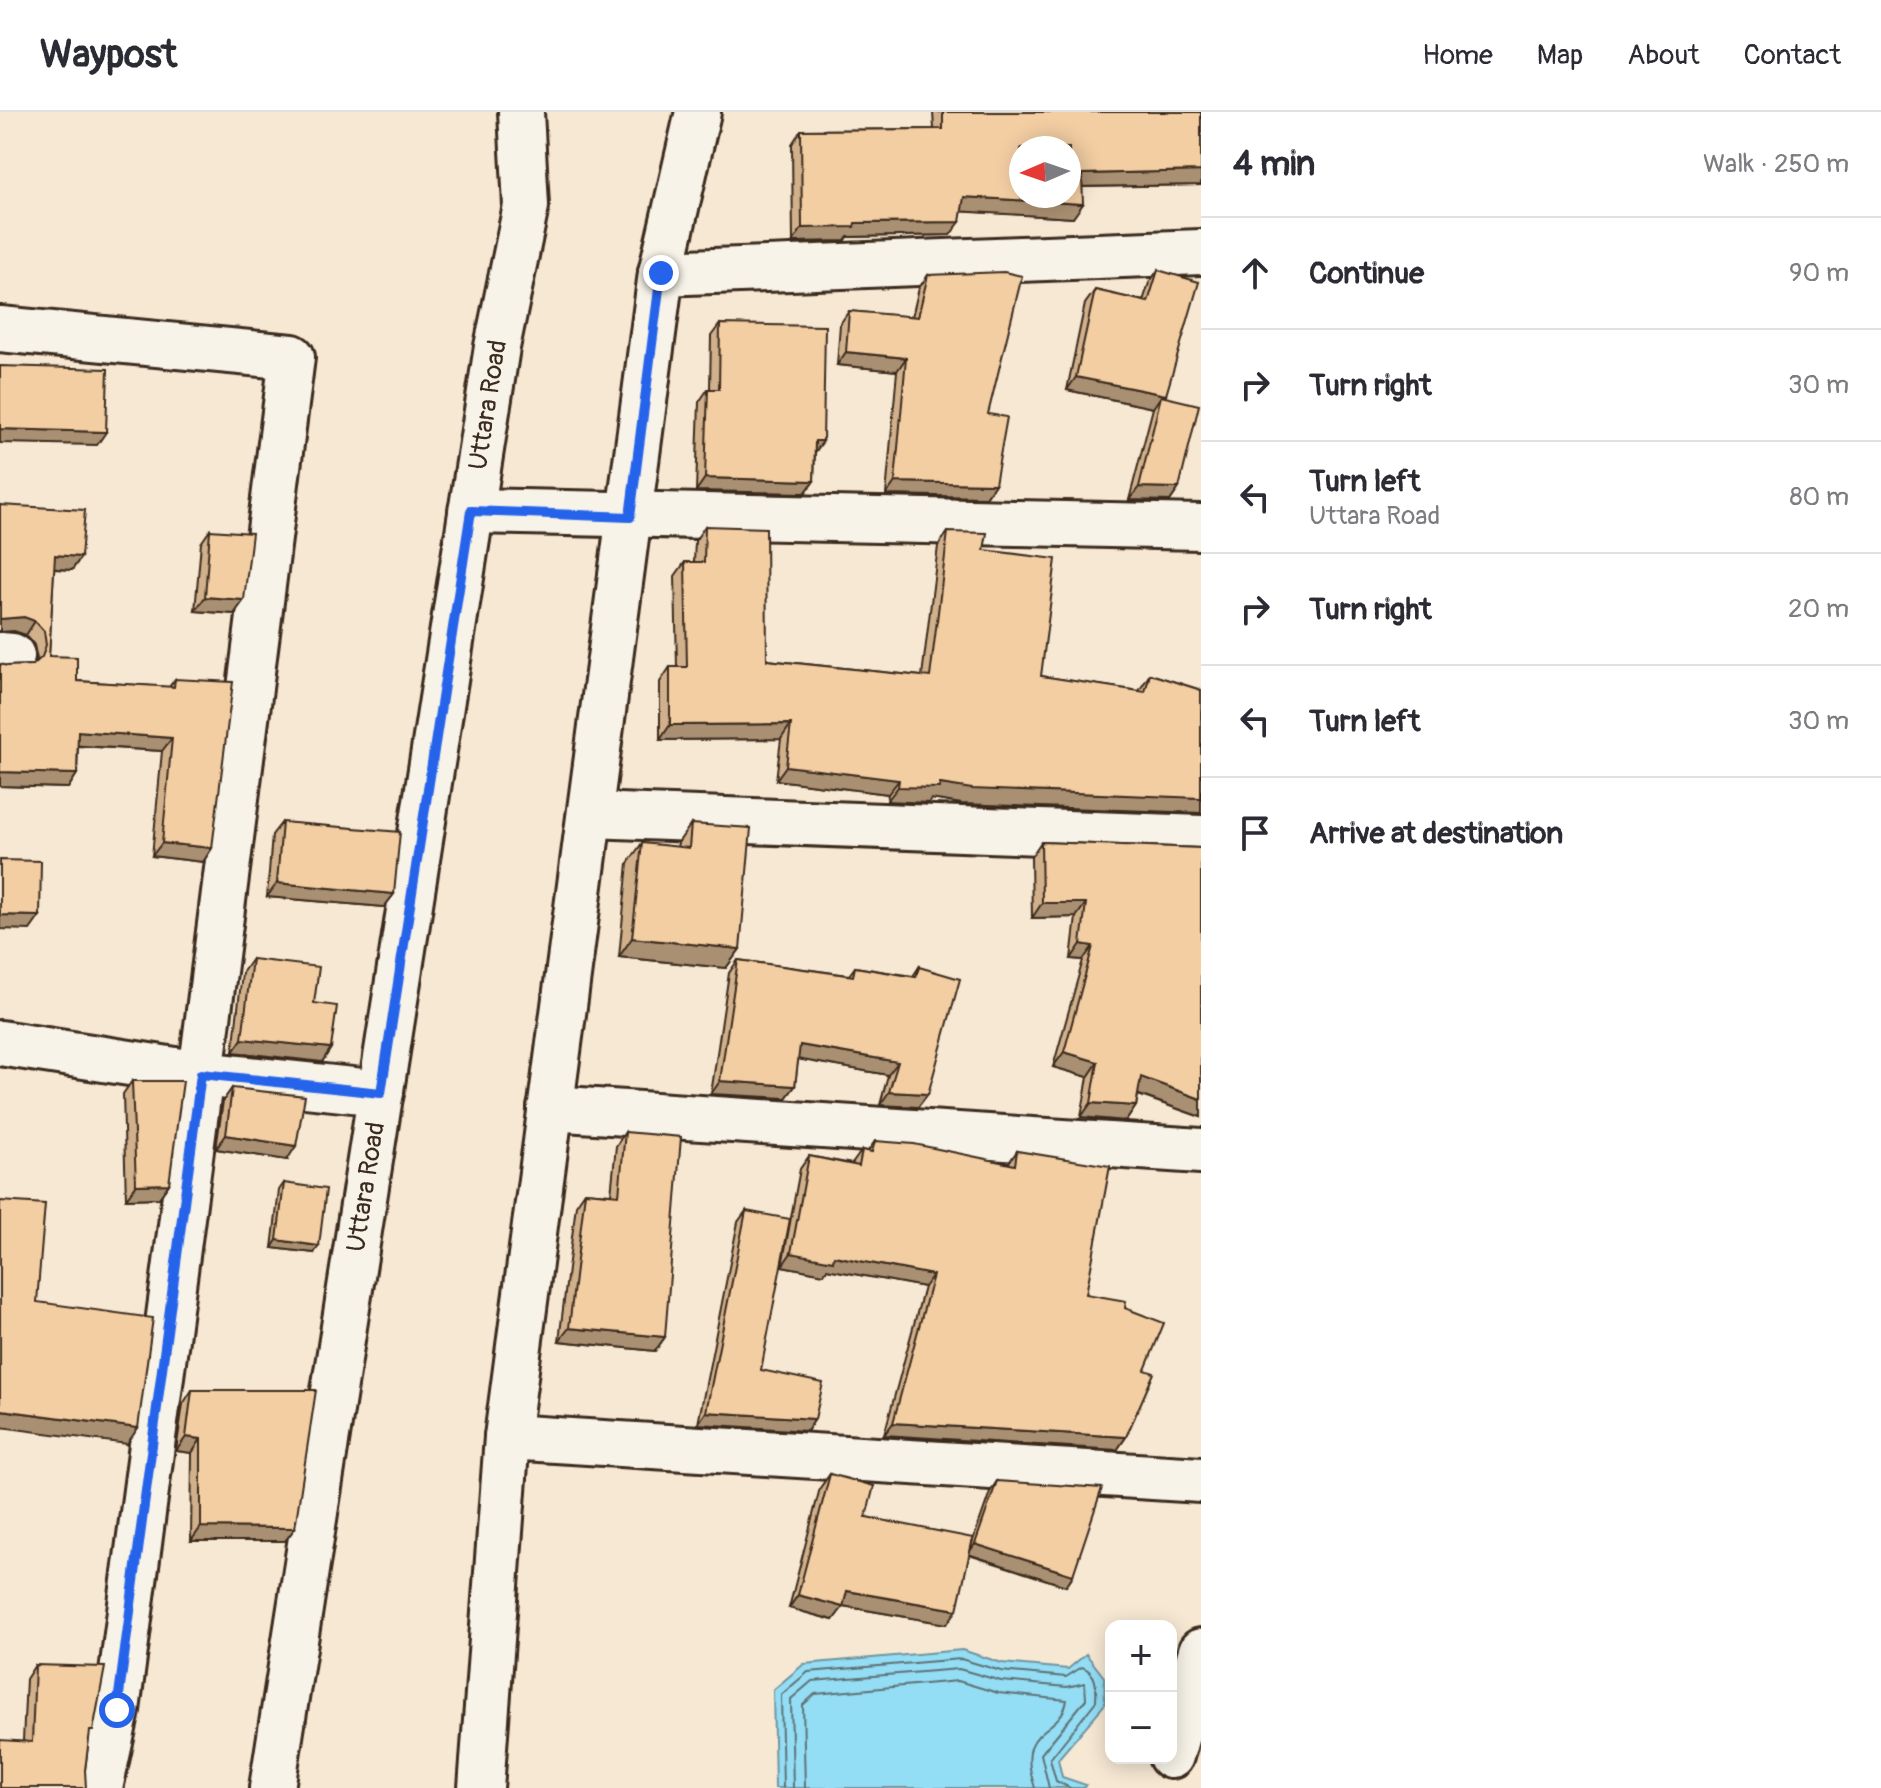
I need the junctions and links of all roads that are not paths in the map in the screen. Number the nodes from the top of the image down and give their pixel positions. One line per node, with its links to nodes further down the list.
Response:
1 (521, 112): 6 (street, Uttara Road)
2 (698, 112): 4 (street)
3 (1201, 252): 4 (street)
4 (661, 273): 7 (street)
5 (0, 329): 12 (street)
6 (471, 511): 7 (street); 13 (street, Uttara Road)
7 (630, 517): 8 (street); 9 (street)
8 (1201, 527)
9 (591, 815): 10 (street); 14 (street)
10 (1201, 838)
11 (0, 1043): 12 (street)
12 (201, 1074): 13 (street); 21 (street)
13 (381, 1093): 22 (street, Uttara Road)
14 (550, 1108): 15 (street); 16 (street)
15 (1201, 1151)
16 (507, 1437): 17 (street); 23 (street)
17 (1201, 1480)
18 (1201, 1651): 19 (street)
19 (1177, 1736)
20 (1169, 1764): 24 (street)
21 (100, 1788)
22 (272, 1788)
23 (481, 1788)
24 (1162, 1788)

